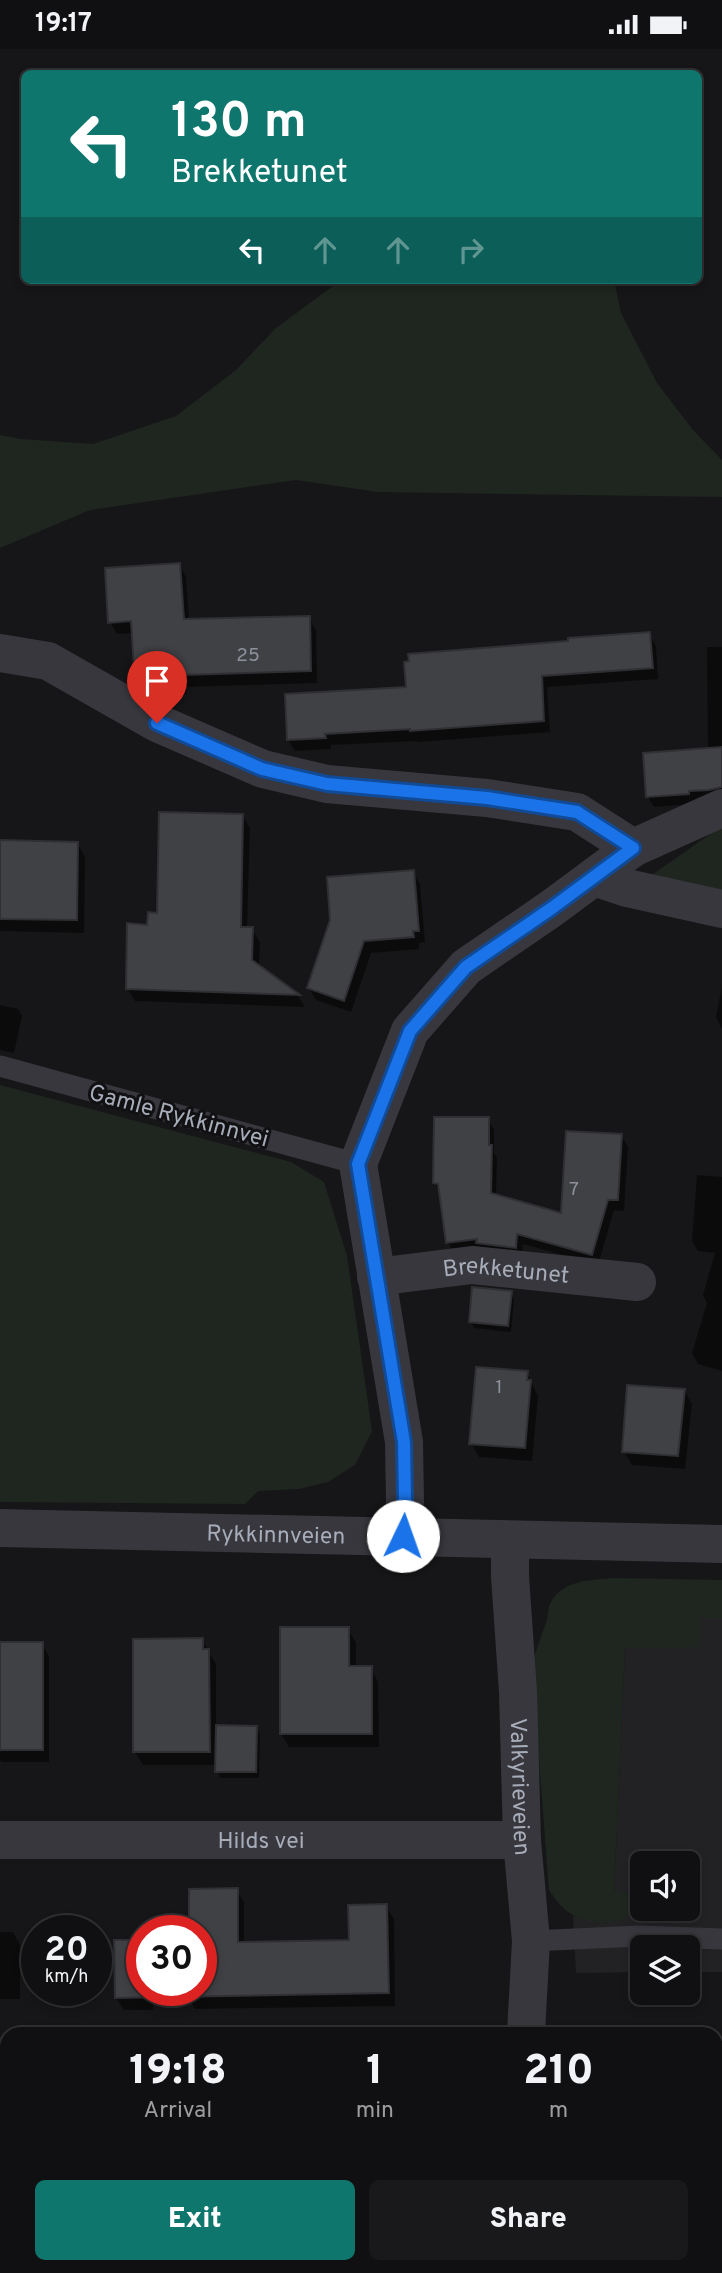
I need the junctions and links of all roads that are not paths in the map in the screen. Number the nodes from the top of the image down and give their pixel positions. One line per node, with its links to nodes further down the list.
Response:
1 (0, 653): 3 (street)
2 (722, 808): 3 (street)
3 (633, 848): 4 (street)
4 (594, 877): 5 (street); 7 (street)
5 (722, 909)
6 (0, 1066): 7 (lane, Gamle Rykkinnvei)
7 (358, 1164): 8 (street)
8 (376, 1277): 9 (street, Brekketunet); 11 (street)
9 (637, 1282)
10 (0, 1528): 11 (street, Rykkinnveien)
11 (403, 1536): 12 (street, Rykkinnveien)
12 (510, 1540): 13 (street, Rykkinnveien); 15 (street, Valkyrieveien)
13 (722, 1544)
14 (0, 1840): 15 (street, Hilds vei)
15 (522, 1840): 17 (street, Valkyrieveien)
16 (722, 1939): 17 (lane)
17 (531, 1941): 18 (street, Valkyrieveien)
18 (526, 2027)

